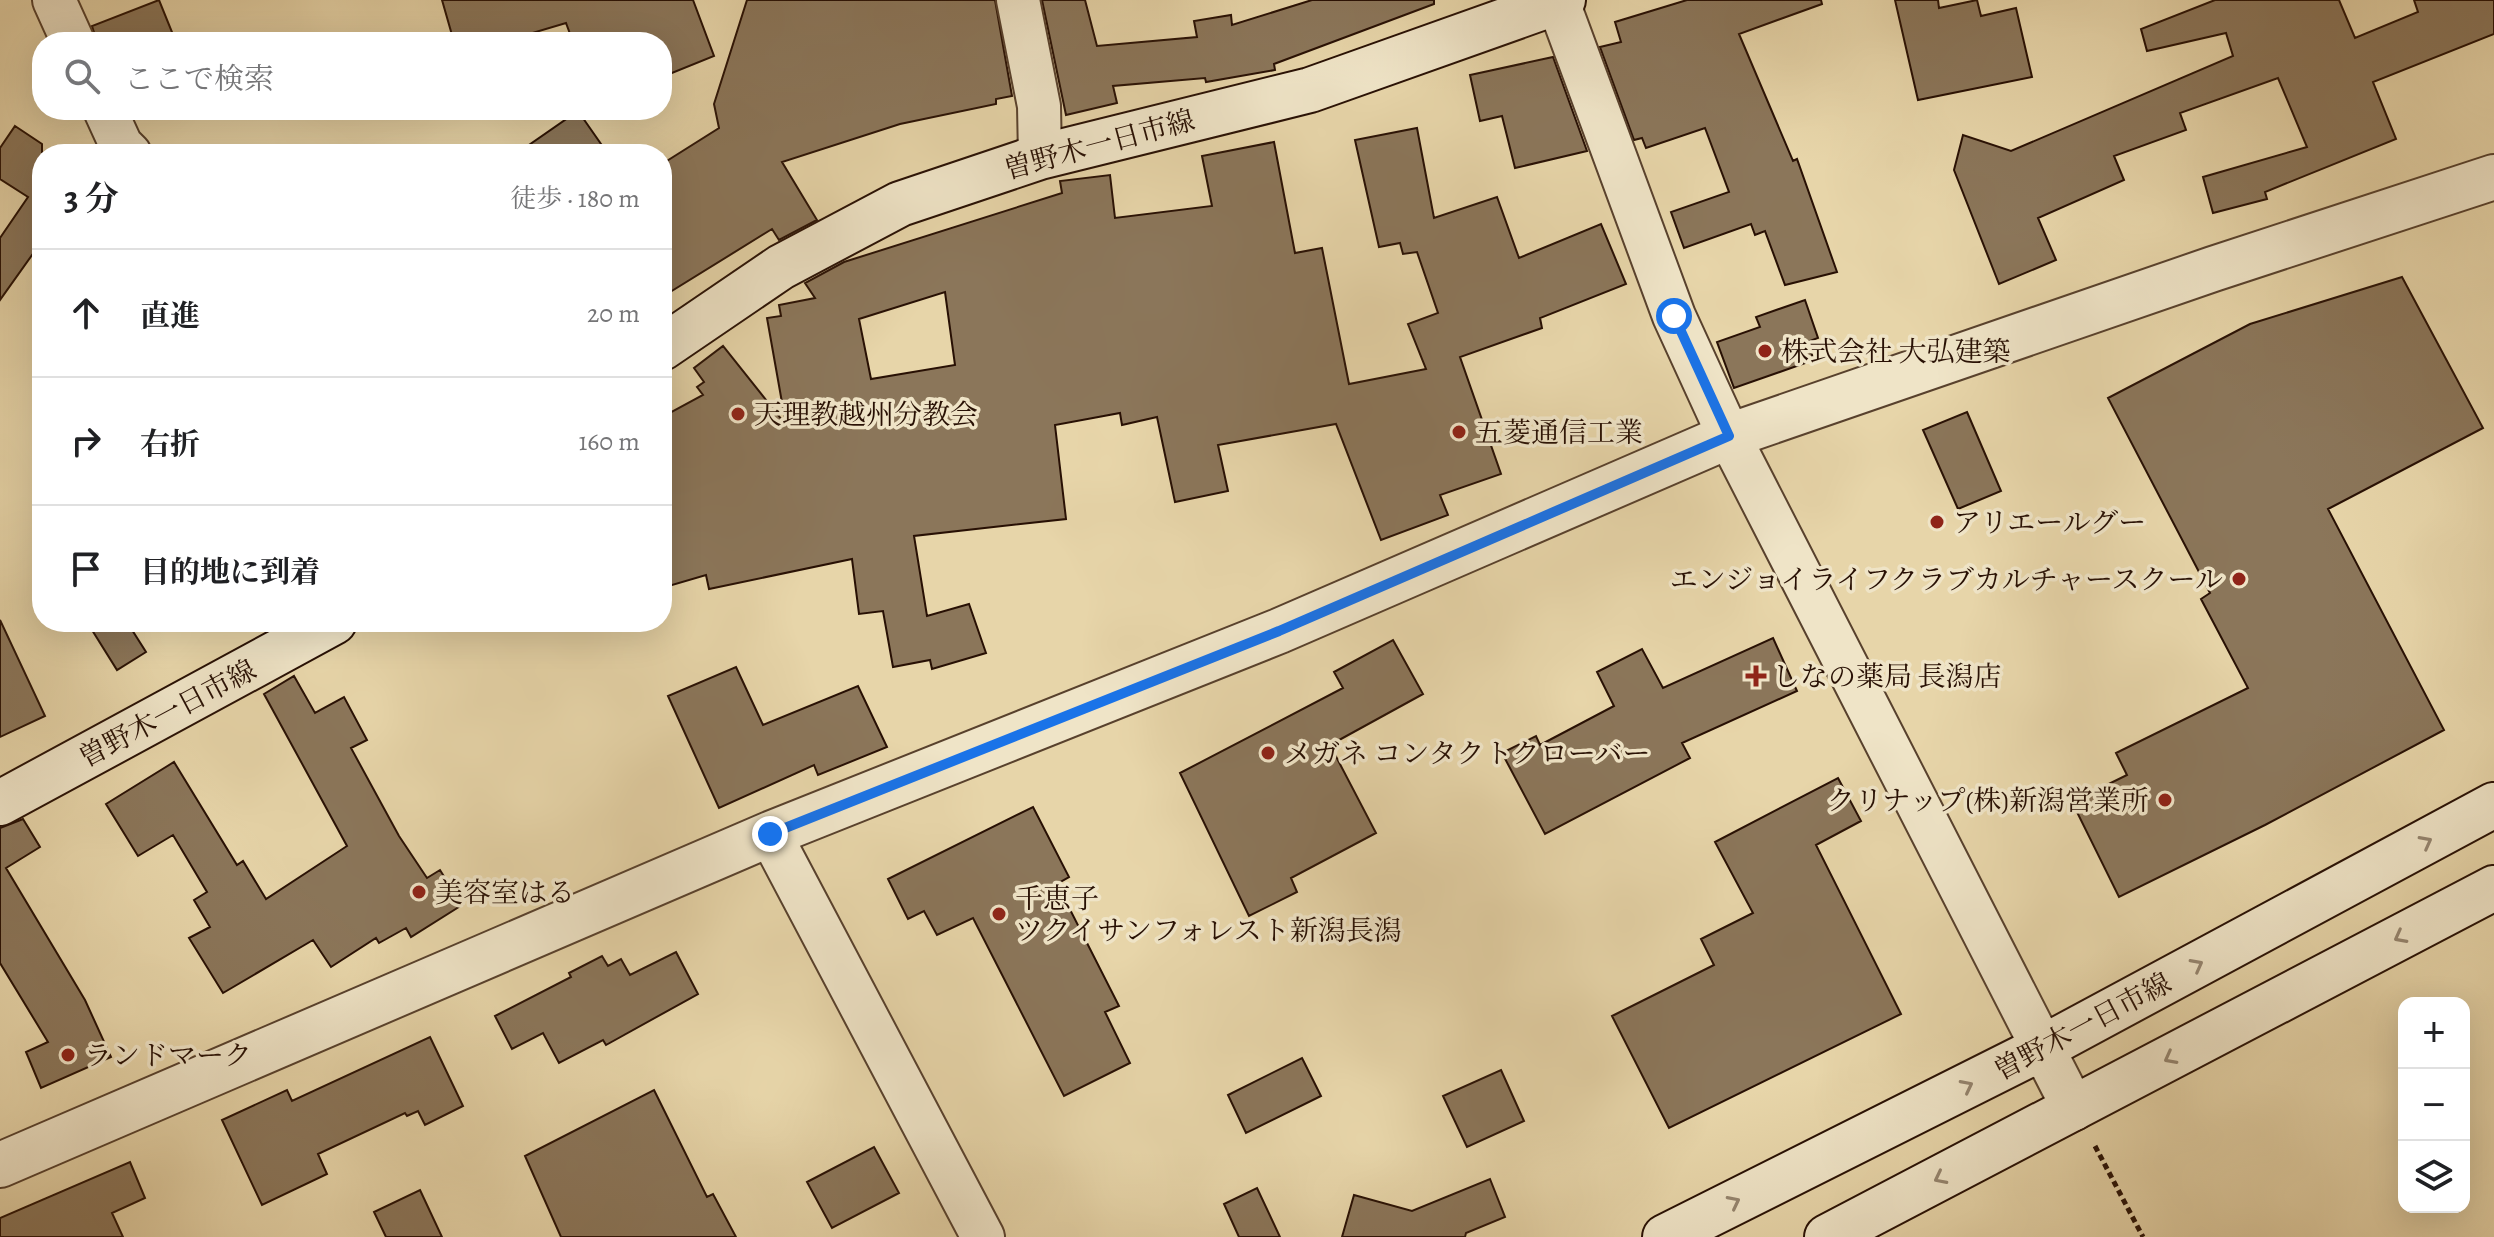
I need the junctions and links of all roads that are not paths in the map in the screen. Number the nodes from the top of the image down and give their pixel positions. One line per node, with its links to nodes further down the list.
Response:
1 (54, 0): 4 (street)
2 (1018, 0): 7 (street)
3 (1560, 1): 7 (main road, 曽野木一日市線); 10 (street)
4 (68, 32)
5 (110, 120): 6 (street)
6 (121, 144)
7 (1040, 157): 9 (main road, 曽野木一日市線)
8 (2494, 177): 10 (main road)
9 (672, 341)
10 (1729, 436): 14 (main road); 16 (street)
11 (316, 632): 12 (main road, 曽野木一日市線)
12 (0, 803)
13 (2494, 805): 16 (main road, 曽野木一日市線, one-way to 13)
14 (770, 834): 18 (main road); 19 (street)
15 (2494, 888): 17 (main road, one-way to 17)
16 (2044, 1047): 17 (street); 20 (main road, 曽野木一日市線, one-way to 16)
17 (2074, 1109): 21 (main road, one-way to 21)
18 (0, 1165)
19 (983, 1237)
20 (1665, 1237)
21 (1827, 1237)

